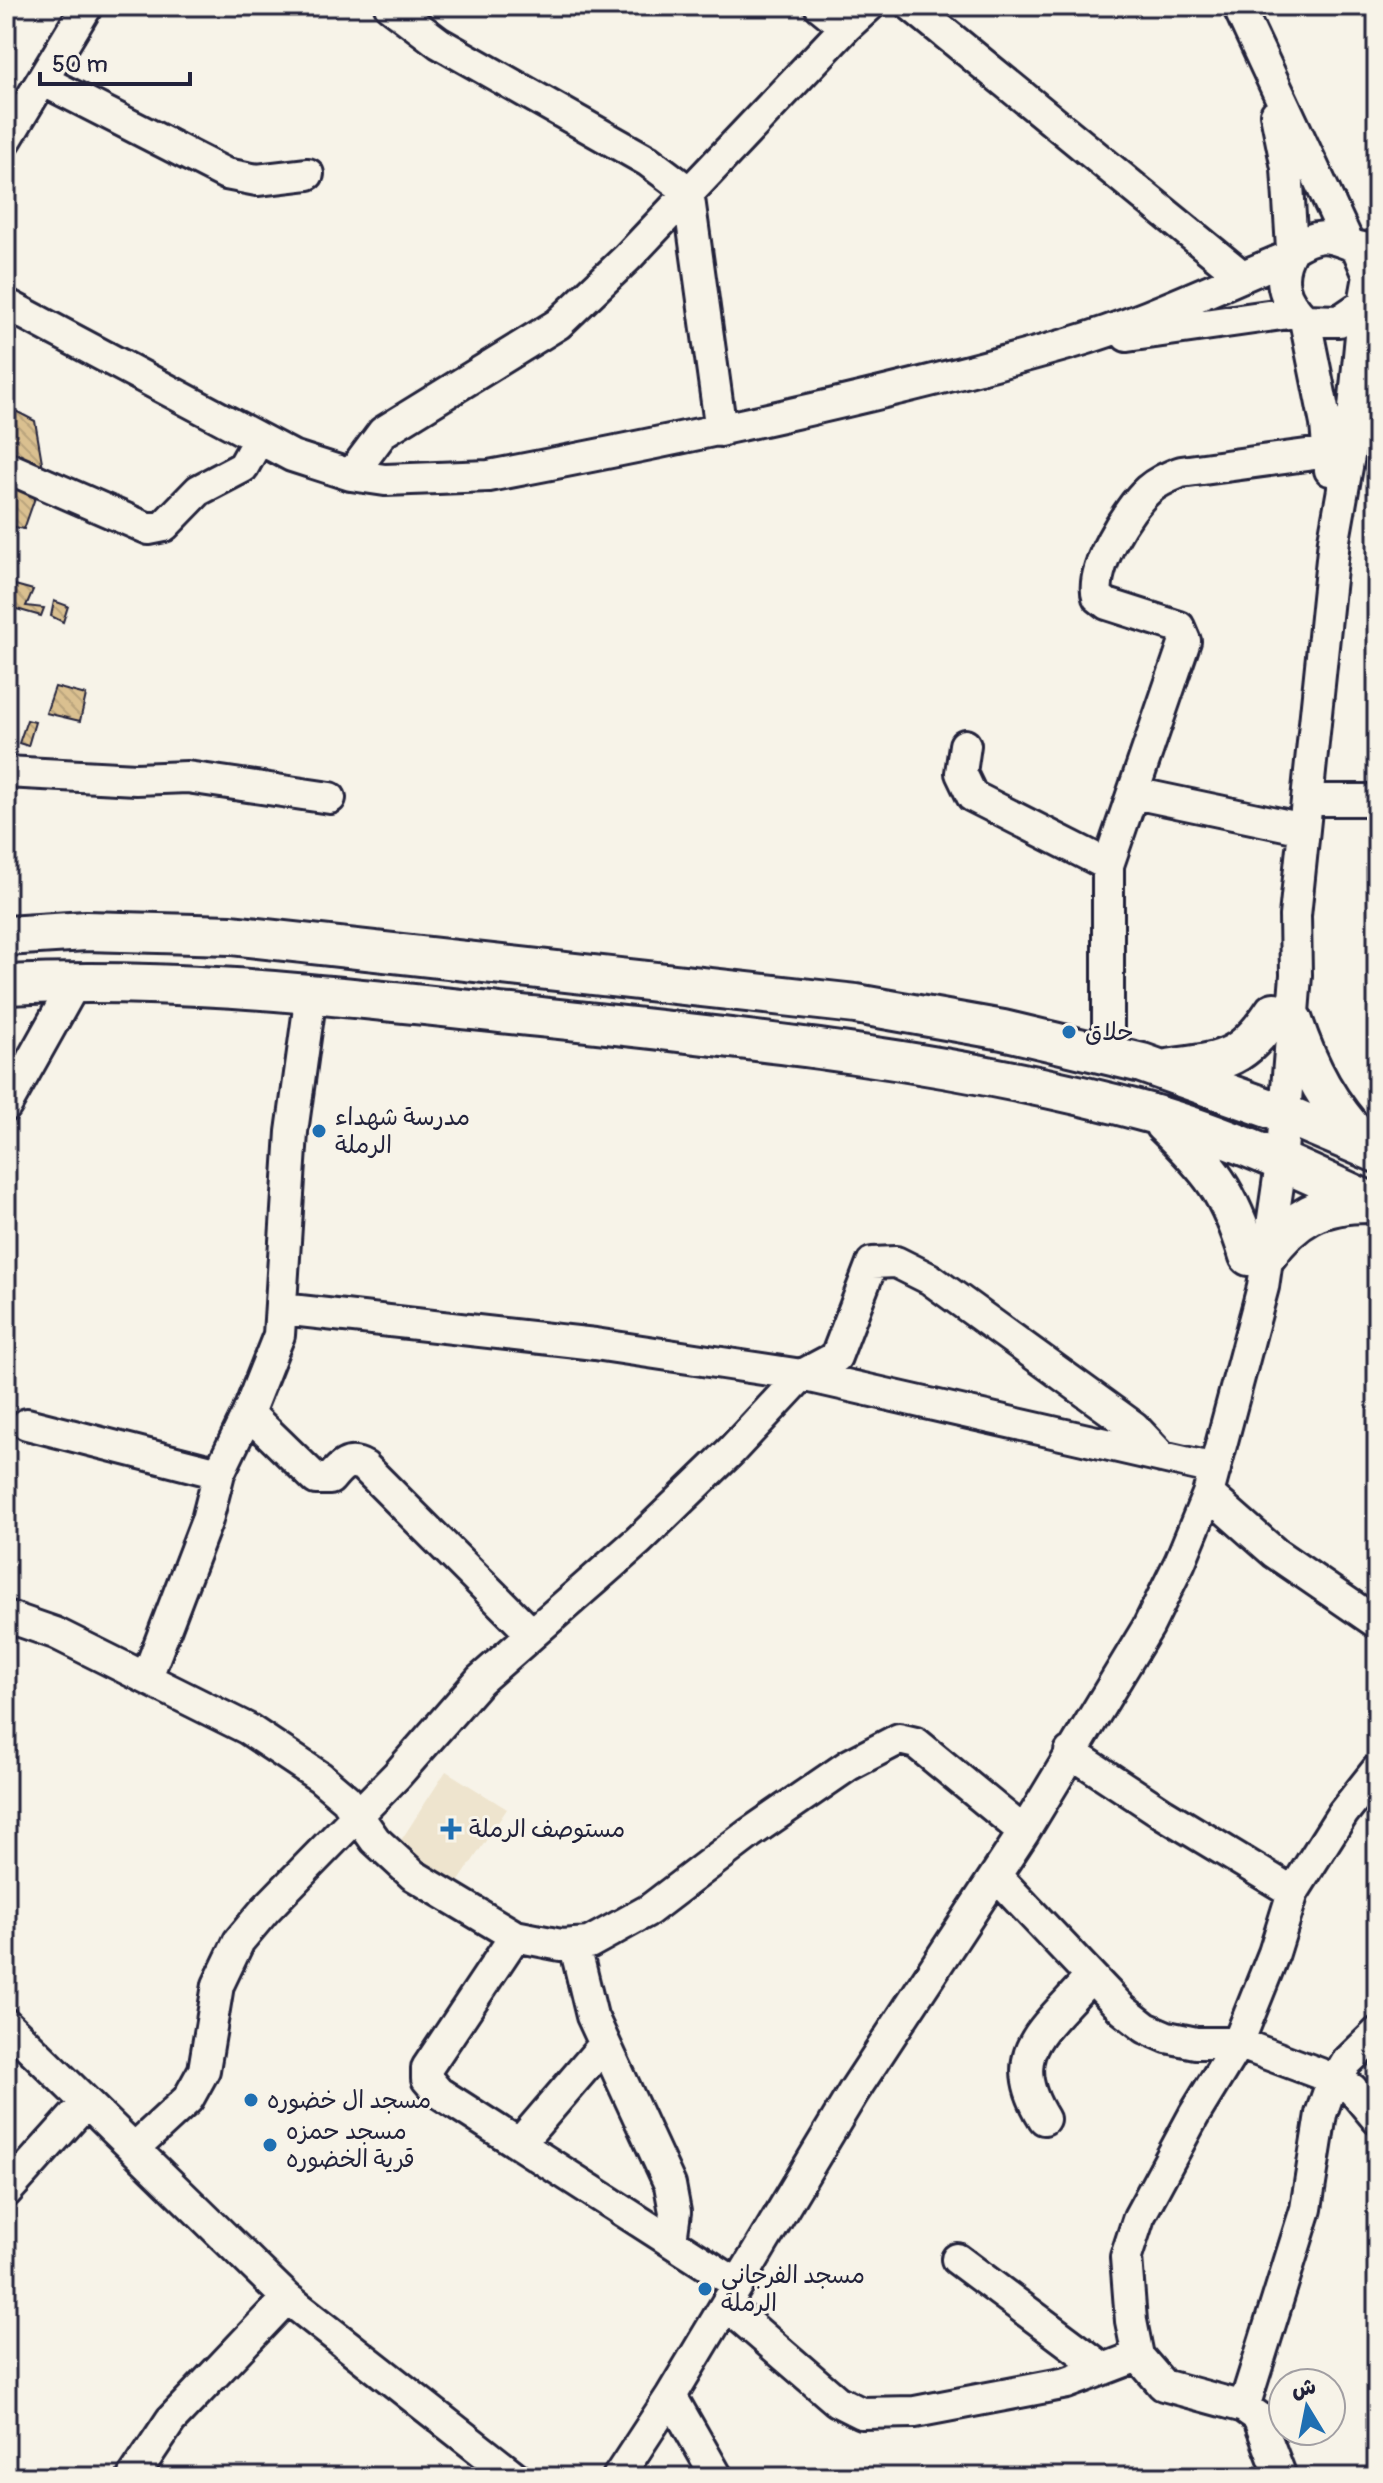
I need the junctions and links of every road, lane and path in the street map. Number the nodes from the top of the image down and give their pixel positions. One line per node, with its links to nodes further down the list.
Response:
1 (87, 6): 9 (street)
2 (390, 6): 12 (street)
3 (820, 6): 7 (street)
4 (869, 6): 7 (street)
5 (912, 6): 15 (street)
6 (1238, 6): 8 (street)
7 (846, 27): 12 (street)
8 (1258, 46): 13 (street); 14 (street)
9 (44, 81): 10 (street); 11 (street)
10 (6, 140)
11 (308, 174)
12 (688, 191): 20 (street); 24 (street)
13 (1361, 247): 14 (street); 16 (street)
14 (1290, 253): 15 (street); 18 (street)
15 (1242, 276): 19 (street)
16 (1370, 297): 18 (street); 22 (street)
17 (6, 304): 21 (street)
18 (1300, 316): 19 (street); 22 (street)
19 (1069, 343): 20 (street)
20 (721, 431): 24 (street)
21 (258, 440): 23 (street); 24 (street)
22 (1352, 451): 27 (street); 30 (street)
23 (6, 467)
24 (351, 475)
25 (965, 745): 31 (street)
26 (6, 772): 28 (street)
27 (1134, 793): 30 (street); 31 (street)
28 (330, 798)
29 (1377, 800): 30 (street)
30 (1306, 814): 36 (street)
31 (1108, 865): 37 (street)
32 (6, 936): 37 (main road)
33 (76, 981): 34 (main road); 35 (main road); 39 (street)
34 (6, 985)
35 (311, 994): 41 (main road); 46 (street)
36 (1283, 1017): 38 (main road); 40 (street); 42 (main road)
37 (1108, 1053): 38 (main road)
38 (1162, 1070): 40 (main road)
39 (6, 1106)
40 (1275, 1111): 42 (main road); 43 (street)
41 (1153, 1114): 43 (main road); 45 (main road)
42 (1374, 1152)
43 (1271, 1159): 44 (main road); 45 (street)
44 (1374, 1204): 45 (main road)
45 (1258, 1255): 52 (street)
46 (282, 1309): 47 (street); 48 (street)
47 (802, 1375): 50 (street); 50 (street); 55 (street)
48 (248, 1413): 51 (street); 55 (street)
49 (27, 1424): 51 (street)
50 (1162, 1457): 52 (street)
51 (219, 1473): 56 (street)
52 (1212, 1482): 54 (street); 57 (street)
53 (6, 1616): 56 (street)
54 (1377, 1623)
55 (531, 1633): 59 (street)
56 (147, 1677): 59 (street)
57 (1070, 1752): 60 (street); 62 (street)
58 (1377, 1770): 62 (street)
59 (356, 1814): 63 (street); 75 (street)
60 (1024, 1832): 61 (street); 64 (street)
61 (996, 1876): 65 (street); 79 (street)
62 (1293, 1892): 68 (street)
63 (515, 1936): 64 (street); 74 (street)
64 (575, 1946): 69 (street)
65 (1090, 1977): 68 (street); 72 (street)
66 (6, 2024): 71 (street)
67 (1377, 2033): 70 (street)
68 (1238, 2043): 70 (street); 81 (street)
69 (604, 2045): 74 (street); 77 (street)
70 (1334, 2079): 73 (street); 84 (street)
71 (86, 2103): 75 (street); 76 (street)
72 (1044, 2119)
73 (1377, 2119)
74 (519, 2144): 77 (street)
75 (134, 2149): 80 (street)
76 (6, 2192)
77 (671, 2241): 79 (street)
78 (957, 2259): 82 (street)
79 (732, 2295): 82 (street); 83 (street)
80 (287, 2298): 85 (street); 86 (street)
81 (1138, 2356): 82 (street); 84 (street)
82 (1104, 2369)
83 (671, 2396): 87 (street); 88 (street)
84 (1244, 2407): 89 (street)
85 (133, 2477)
86 (515, 2477)
87 (618, 2477)
88 (717, 2477)
89 (1281, 2477)

